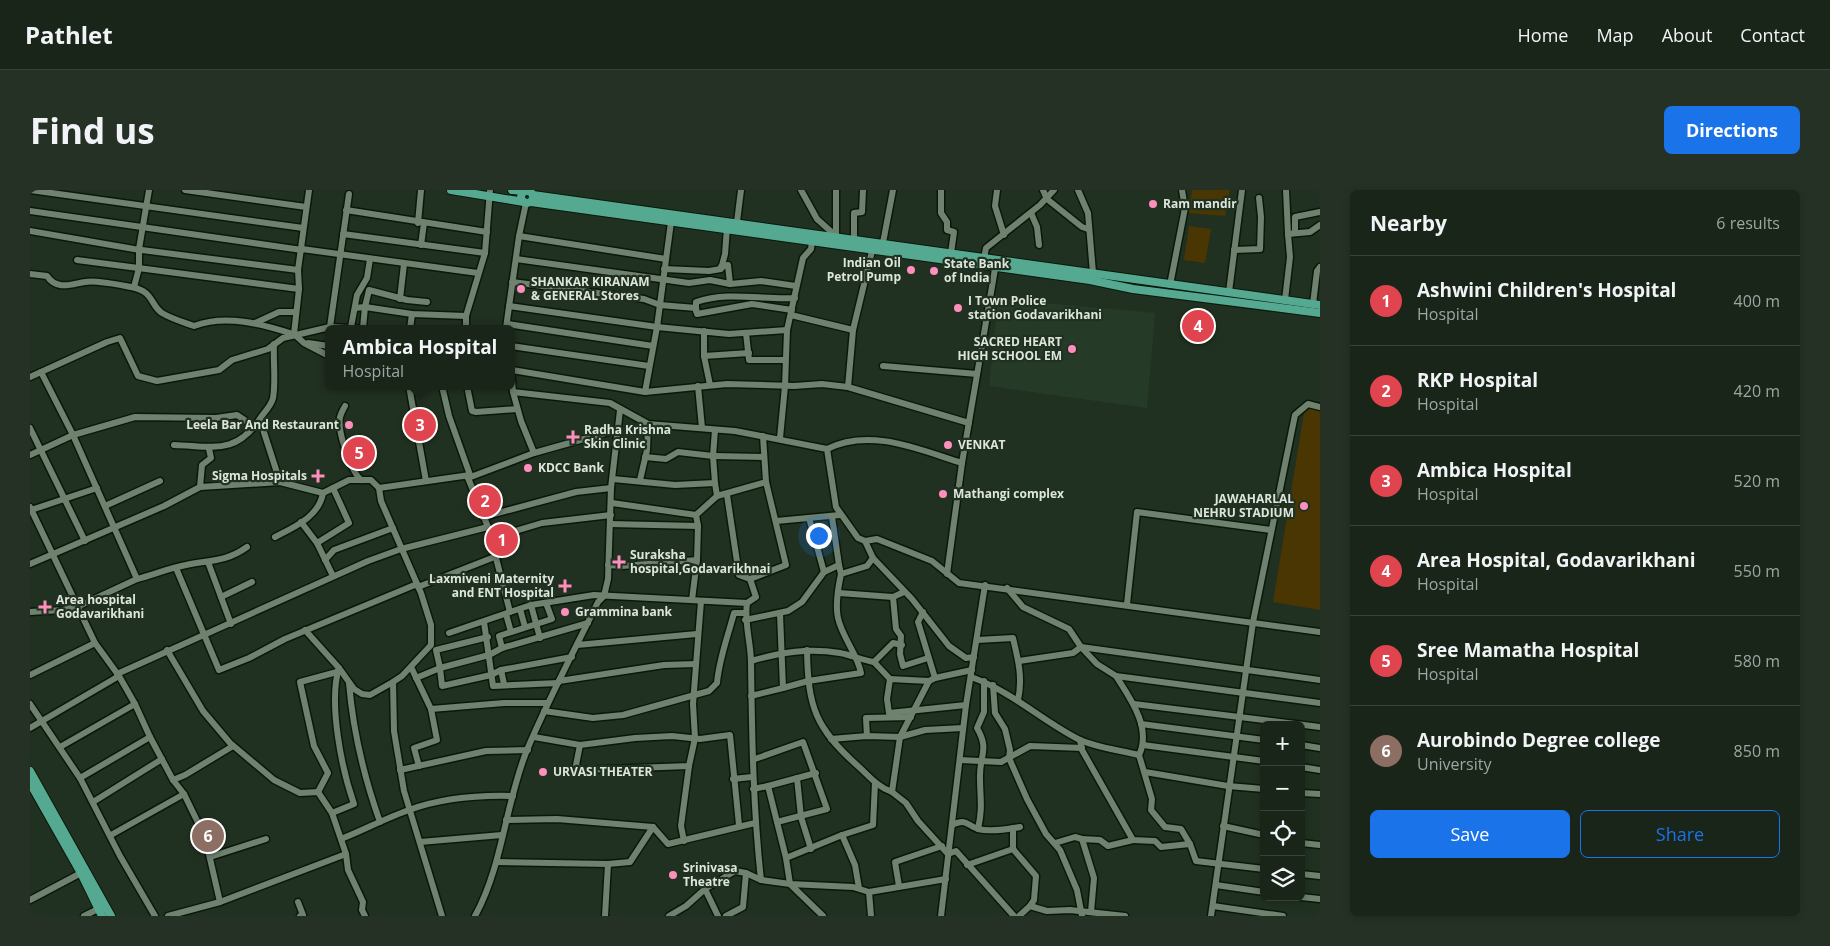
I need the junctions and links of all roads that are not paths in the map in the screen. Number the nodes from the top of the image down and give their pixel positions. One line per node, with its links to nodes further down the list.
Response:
1 (30, 190): 27 (street)
2 (149, 190): 27 (street)
3 (185, 190): 28 (street)
4 (309, 190): 28 (street)
5 (421, 190): 35 (street)
6 (451, 190): 21 (main road)
7 (512, 190): 24 (main road)
8 (741, 190): 34 (street)
9 (836, 190): 45 (street)
10 (863, 190): 48 (street)
11 (893, 190): 51 (street)
12 (941, 190): 60 (street)
13 (997, 190): 46 (street)
14 (1043, 190): 26 (street)
15 (1054, 190): 26 (street)
16 (1078, 190): 40 (street)
17 (1182, 190): 82 (street)
18 (1242, 190): 57 (street)
19 (1286, 190): 43 (street)
20 (804, 191): 45 (street)
21 (470, 192): 22 (main road)
22 (490, 193): 24 (main road); 42 (street)
23 (349, 194): 29 (street)
24 (528, 196): 33 (main road); 34 (main road); 47 (street)
25 (1259, 198): 57 (street)
26 (1047, 199): 32 (street); 40 (street)
27 (146, 205): 37 (street); 38 (street)
28 (306, 207): 38 (street)
29 (346, 210): 35 (street); 44 (street)
30 (30, 211): 37 (street)
31 (1320, 212): 43 (street)
32 (1031, 213): 46 (street); 53 (street)
33 (671, 222): 39 (main road); 64 (street)
34 (737, 222): 45 (main road)
35 (421, 223): 42 (street); 52 (street)
36 (1320, 226): 43 (street)
37 (143, 228): 54 (street); 55 (street)
38 (303, 228): 55 (street)
39 (727, 228): 49 (main road); 70 (street)
40 (1088, 229): 76 (street)
41 (30, 231): 54 (street)
42 (487, 232): 59 (street)
43 (1291, 233): 89 (street)
44 (343, 234): 52 (street); 61 (street)
45 (836, 235): 48 (main road)
46 (1004, 235): 66 (street)
47 (519, 236): 63 (street); 64 (street)
48 (854, 239): 50 (main road)
49 (812, 241): 56 (main road); 83 (street)
50 (874, 241): 51 (main road); 56 (street)
51 (884, 243): 58 (street); 60 (main road)
52 (421, 245): 59 (street)
53 (1039, 245)
54 (139, 249): 72 (street); 74 (street)
55 (302, 249): 61 (street); 74 (street)
56 (872, 250): 58 (main road); 113 (street)
57 (1234, 250): 86 (street)
58 (881, 252): 66 (main road)
59 (485, 253): 75 (street)
60 (951, 253): 66 (main road)
61 (340, 255): 62 (street); 103 (street)
62 (370, 259): 68 (street); 95 (street)
63 (516, 259): 78 (street); 79 (street)
64 (666, 259): 73 (street)
65 (77, 260): 72 (street)
66 (986, 261): 67 (main road)
67 (996, 263): 69 (main road); 130 (street)
68 (404, 264): 75 (street); 88 (street)
69 (1014, 266): 76 (main road); 80 (main road)
70 (721, 267): 73 (street); 81 (street)
71 (1320, 267): 92 (street)
72 (139, 268): 84 (street); 85 (street)
73 (664, 269): 78 (street)
74 (298, 270): 85 (street)
75 (478, 273): 101 (street)
76 (1093, 273): 80 (main road)
77 (30, 274): 84 (street)
78 (663, 279): 81 (street); 91 (street)
79 (512, 282): 91 (street); 93 (street)
80 (1126, 283): 82 (main road); 99 (main road)
81 (730, 284): 83 (street)
82 (1170, 285): 86 (main road)
83 (796, 286): 87 (street)
84 (134, 287): 102 (street)
85 (299, 289): 97 (street)
86 (1229, 292): 89 (main road)
87 (794, 298): 96 (street); 98 (street)
88 (400, 299): 90 (street); 94 (street)
89 (1286, 300): 92 (main road)
90 (427, 302)
91 (660, 305): 96 (street); 109 (street)
92 (1317, 305)
93 (509, 306): 108 (street); 109 (street)
94 (364, 307): 95 (street); 100 (street); 105 (street)
95 (355, 308): 104 (street)
96 (696, 311): 98 (street)
97 (296, 312): 102 (street); 116 (street)
98 (792, 313): 112 (street); 113 (street)
99 (1320, 313)
100 (412, 314): 101 (street); 106 (street)
101 (466, 316): 107 (street)
102 (255, 323): 116 (street)
103 (330, 325)
104 (351, 325)
105 (365, 325)
106 (411, 325)
107 (466, 325)
108 (506, 325)
109 (658, 327): 114 (street); 120 (street)
110 (325, 328): 116 (street)
111 (515, 328): 120 (street)
112 (787, 330): 115 (street); 125 (street)
113 (852, 330): 135 (street)
114 (704, 331): 115 (street); 124 (street)
115 (746, 333): 122 (street)
116 (294, 334): 117 (street); 118 (street)
117 (304, 343): 119 (street); 123 (street)
118 (274, 344): 129 (street); 145 (street)
119 (325, 346)
120 (654, 346): 126 (street)
121 (515, 347): 126 (street)
122 (749, 353): 124 (street); 125 (street)
123 (325, 354)
124 (704, 356): 132 (street)
125 (785, 360): 134 (street)
126 (649, 366): 140 (street)
127 (883, 366): 130 (street)
128 (515, 370): 140 (street)
129 (41, 372): 131 (street); 153 (street)
130 (977, 374): 146 (street)
131 (30, 377)
132 (710, 385): 133 (street); 134 (street)
133 (698, 386): 140 (street); 150 (street)
134 (786, 386): 135 (street); 155 (street)
135 (848, 387): 146 (street)
136 (410, 390): 171 (street)
137 (443, 390): 166 (street)
138 (468, 392): 143 (street)
139 (513, 392): 143 (street); 144 (street)
140 (645, 392)
141 (345, 406): 168 (street)
142 (1320, 407): 202 (street)
143 (517, 409): 160 (street)
144 (620, 410): 147 (street); 151 (street)
145 (260, 420): 148 (street); 172 (street)
146 (969, 423): 165 (street)
147 (648, 424): 150 (street); 163 (street)
148 (255, 427): 153 (street); 157 (street)
149 (30, 428): 159 (street)
150 (702, 428): 152 (street)
151 (616, 430): 160 (street); 167 (street)
152 (715, 430): 154 (street); 162 (street)
153 (74, 435): 159 (street); 176 (street)
154 (763, 436): 155 (street); 164 (street)
155 (780, 438): 158 (street)
156 (174, 445): 157 (street)
157 (209, 449): 175 (street)
158 (827, 449): 165 (street); 189 (street)
159 (40, 452): 161 (street); 183 (street)
160 (534, 453): 166 (street)
161 (30, 455)
162 (714, 456): 163 (street); 164 (street); 174 (street)
163 (646, 457): 169 (street)
164 (764, 457): 173 (street)
165 (962, 463): 222 (street)
166 (469, 477): 171 (street); 190 (street)
167 (613, 479): 169 (street); 179 (street)
168 (361, 480): 177 (street); 178 (street)
169 (640, 480): 174 (street)
170 (160, 481): 185 (street)
171 (426, 481): 178 (street)
172 (280, 482): 175 (street); 180 (street)
173 (766, 482): 181 (street); 193 (street)
174 (715, 483): 182 (street)
175 (200, 487): 200 (street)
176 (97, 488): 183 (street); 185 (street)
177 (333, 488): 180 (street); 207 (street)
178 (379, 488): 201 (street)
179 (611, 488): 184 (street); 190 (street)
180 (323, 493): 194 (street)
181 (727, 495): 182 (street); 225 (street)
182 (717, 496): 188 (street)
183 (64, 499): 186 (street); 205 (street)
184 (612, 503): 187 (street); 188 (street)
185 (105, 506): 200 (street)
186 (31, 509): 196 (street)
187 (611, 515): 195 (street); 204 (street)
188 (696, 515): 197 (street)
189 (840, 515): 191 (street); 206 (street)
190 (483, 517): 198 (street)
191 (832, 517): 192 (street); 218 (street)
192 (809, 518): 193 (street); 220 (street)
193 (776, 521): 225 (street)
194 (301, 522): 203 (street); 207 (street)
195 (610, 524): 197 (street); 217 (street)
196 (38, 525): 199 (street); 210 (street)
197 (698, 526): 214 (street)
198 (488, 527): 204 (street); 209 (street)
199 (30, 528)
200 (115, 528): 205 (street); 224 (street)
201 (393, 528): 209 (street); 213 (street)
202 (1271, 530): 239 (street); 249 (street)
203 (275, 537)
204 (492, 538): 211 (street)
205 (85, 540): 210 (street)
206 (865, 541): 212 (street); 222 (street)
207 (318, 543): 213 (street)
208 (248, 547): 215 (street)
209 (401, 549): 223 (street); 227 (street)
210 (54, 554): 216 (street); 241 (street)
211 (497, 556): 227 (street); 245 (street)
212 (873, 558): 221 (street); 230 (street)
213 (325, 560): 223 (street)
214 (697, 560): 217 (street); 235 (street)
215 (208, 562): 219 (street); 233 (street)
216 (30, 564)
217 (608, 565): 232 (street)
218 (838, 565): 220 (street); 221 (street)
219 (176, 568): 224 (street); 259 (street)
220 (824, 572): 246 (street)
221 (841, 574): 231 (street)
222 (947, 574): 228 (street)
223 (333, 576): 252 (street)
224 (137, 579): 241 (street)
225 (750, 579): 238 (street)
226 (252, 582): 233 (street)
227 (418, 585): 254 (street); 281 (street)
228 (985, 585): 229 (street); 262 (street)
229 (1007, 588): 239 (street); 266 (street)
230 (904, 592): 234 (street); 244 (street)
231 (839, 593): 234 (street); 275 (street)
232 (604, 596): 235 (street); 237 (street); 251 (street)
233 (221, 597): 252 (street)
234 (893, 597): 265 (street)
235 (692, 600): 236 (street)
236 (701, 601): 238 (street); 258 (street)
237 (546, 603): 240 (street); 250 (street)
238 (747, 603): 247 (street)
239 (1126, 604): 249 (street)
240 (531, 605): 242 (street); 250 (street)
241 (79, 606): 243 (street); 263 (street)
242 (520, 609): 245 (street); 253 (street)
243 (30, 612)
244 (923, 612): 273 (street); 274 (street)
245 (508, 613): 248 (street); 255 (street)
246 (780, 614): 247 (street); 270 (street)
247 (745, 617): 276 (street); 304 (street)
248 (484, 622): 257 (street); 260 (street)
249 (1253, 622): 256 (street); 285 (street)
250 (535, 623): 253 (street); 261 (street)
251 (588, 623): 261 (street); 264 (street)
252 (231, 624): 259 (street)
253 (525, 627): 255 (street)
254 (305, 630): 259 (street); 283 (street)
255 (511, 632): 267 (street)
256 (1320, 632)
257 (448, 634)
258 (697, 634): 264 (street); 279 (street)
259 (204, 636): 268 (street)
260 (488, 638): 271 (street); 282 (street)
261 (540, 638): 267 (street)
262 (977, 640): 273 (street); 277 (street)
263 (95, 643): 287 (street); 288 (street)
264 (577, 645): 272 (street)
265 (902, 645): 274 (street); 278 (street)
266 (1081, 647): 277 (street); 285 (street); 290 (street)
267 (502, 648): 271 (street)
268 (167, 650): 288 (street); 335 (street)
269 (807, 650): 270 (street); 275 (street); 295 (street)
270 (783, 652): 276 (street); 302 (street)
271 (488, 655): 282 (street); 289 (street)
272 (572, 657): 284 (street); 298 (street)
273 (974, 657): 286 (street)
274 (928, 658): 293 (street)
275 (858, 659): 278 (street); 295 (street)
276 (751, 661): 305 (street)
277 (1019, 661): 306 (street)
278 (874, 662): 292 (street)
279 (696, 664): 298 (street); 304 (street)
280 (30, 666): 287 (street)
281 (411, 667): 291 (street); 297 (street)
282 (440, 668): 289 (street); 291 (street)
283 (338, 670): 299 (street); 368 (street); 376 (street)
284 (501, 670): 289 (street); 300 (street)
285 (1245, 672): 294 (street); 303 (street)
286 (972, 673): 293 (street); 296 (street); 312 (street)
287 (32, 674)
288 (118, 675): 310 (street); 319 (street)
289 (491, 675): 300 (street)
290 (1116, 676): 303 (street); 311 (street)
291 (416, 678): 314 (street)
292 (890, 679): 293 (street); 316 (street)
293 (932, 680): 313 (street)
294 (1320, 680)
295 (808, 681): 302 (street); 330 (street)
296 (984, 681): 301 (street); 348 (street)
297 (393, 682): 299 (street); 352 (street)
298 (558, 682): 300 (street); 307 (street)
299 (349, 683): 379 (street)
300 (504, 684)
301 (993, 685): 306 (street); 343 (street)
302 (784, 688): 305 (street)
303 (1243, 691): 308 (street); 318 (street)
304 (693, 696): 315 (street); 329 (street)
305 (751, 696): 345 (street)
306 (1018, 700): 332 (street)
307 (547, 703): 314 (street); 315 (street)
308 (1320, 703)
309 (30, 704): 319 (street)
310 (135, 704): 326 (street); 337 (street)
311 (1134, 704): 318 (street); 320 (street)
312 (966, 705): 313 (street); 323 (street)
313 (913, 709): 316 (street); 317 (street)
314 (431, 710): 349 (street)
315 (544, 711): 327 (street)
316 (890, 714): 317 (street); 324 (street)
317 (911, 717): 328 (street)
318 (1238, 718): 321 (street); 325 (street)
319 (42, 721): 322 (street); 337 (street)
320 (1141, 724): 325 (street); 334 (street)
321 (1320, 727)
322 (30, 728)
323 (963, 728): 328 (street); 346 (street)
324 (868, 736): 328 (street); 330 (street)
325 (1236, 736): 331 (street); 342 (street)
326 (150, 737): 344 (street); 358 (street)
327 (534, 737): 333 (street); 340 (street)
328 (900, 737): 369 (street)
329 (695, 738): 333 (street); 350 (street); 360 (street)
330 (830, 739): 363 (street)
331 (1260, 739)
332 (1080, 740): 338 (street); 341 (street)
333 (580, 745): 350 (street)
334 (1143, 745): 341 (street); 342 (street)
335 (233, 746): 361 (street); 368 (street)
336 (1305, 746): 339 (street)
337 (60, 747): 358 (street)
338 (1082, 748): 343 (street); 394 (street)
339 (1320, 748)
340 (528, 750): 349 (street); 373 (street)
341 (1139, 755): 355 (street)
342 (1233, 757): 347 (street); 365 (street)
343 (1009, 758): 348 (street); 398 (street)
344 (162, 759): 361 (street); 374 (street)
345 (755, 760): 356 (street); 357 (street)
346 (960, 760): 348 (street); 383 (street)
347 (1260, 760)
348 (983, 761): 386 (street)
349 (419, 766): 352 (street)
350 (689, 766): 395 (street)
351 (1305, 768): 353 (street)
352 (400, 770): 375 (street)
353 (1320, 770)
354 (30, 771): 438 (main road)
355 (1145, 772): 365 (street); 399 (street)
356 (816, 773): 359 (street); 377 (street)
357 (752, 777): 360 (street); 366 (street)
358 (80, 778): 374 (street)
359 (797, 778): 364 (street); 377 (street)
360 (733, 779): 382 (street)
361 (174, 780): 371 (street)
362 (30, 783): 413 (main road)
363 (875, 783): 369 (street); 390 (street)
364 (768, 786): 366 (street); 380 (street)
365 (1228, 786): 367 (street); 384 (street)
366 (753, 789): 381 (street)
367 (1260, 789)
368 (318, 792): 376 (street)
369 (892, 792): 401 (street)
370 (1305, 793): 372 (street)
371 (184, 794): 388 (street); 406 (street)
372 (1320, 794)
373 (513, 796): 375 (street); 378 (street)
374 (93, 802): 388 (street)
375 (410, 809): 379 (street); 396 (street)
376 (332, 813): 392 (street)
377 (801, 817): 380 (street); 402 (street)
378 (506, 820): 385 (street); 389 (street)
379 (380, 822): 392 (street)
380 (776, 822): 407 (street)
381 (755, 823): 382 (street); 418 (street)
382 (738, 825): 395 (street)
383 (952, 825): 386 (street); 405 (street)
384 (1224, 826): 387 (street); 409 (street)
385 (653, 827): 395 (street); 410 (street)
386 (978, 829): 403 (street)
387 (1260, 834)
388 (111, 835): 439 (street)
389 (502, 835): 396 (street); 408 (street)
390 (842, 835): 402 (street); 422 (street)
391 (266, 839): 406 (street)
392 (341, 839): 404 (street)
393 (1082, 839): 394 (street); 398 (street); 435 (street)
394 (1133, 840): 399 (street)
395 (684, 841)
396 (420, 842): 443 (street)
397 (1305, 843): 400 (street)
398 (1055, 844): 436 (street)
399 (1190, 844): 409 (street)
400 (1320, 844)
401 (942, 846): 405 (street); 421 (street)
402 (811, 848): 407 (street)
403 (1014, 848): 411 (street); 431 (street)
404 (346, 854): 429 (street); 442 (street)
405 (948, 854): 411 (street); 417 (street)
406 (210, 857): 429 (street)
407 (786, 858): 419 (street)
408 (497, 862): 410 (street); 444 (street)
409 (1218, 863): 412 (street); 420 (street)
410 (608, 864): 445 (street)
411 (967, 865): 453 (street)
412 (1260, 868)
413 (82, 873): 428 (street); 434 (main road)
414 (746, 873): 418 (street); 423 (street); 433 (street)
415 (1305, 874): 416 (street)
416 (1320, 876)
417 (946, 879): 421 (street); 452 (street)
418 (761, 880): 419 (street)
419 (790, 884): 422 (street); 450 (street)
420 (1216, 885): 424 (street); 432 (street)
421 (899, 886): 425 (street)
422 (859, 888): 425 (street)
423 (704, 889): 446 (street); 447 (street)
424 (1260, 891)
425 (869, 892): 451 (street)
426 (1305, 897): 427 (street)
427 (1320, 899)
428 (30, 900)
429 (220, 902): 440 (street)
430 (298, 902): 441 (street)
431 (1030, 906): 436 (street); 454 (street)
432 (1213, 906): 456 (street); 457 (street)
433 (743, 907): 448 (street); 449 (street)
434 (100, 912): 437 (street)
435 (1091, 912): 436 (street); 455 (street)
436 (1082, 914)
437 (84, 916)
438 (111, 916)
439 (155, 916)
440 (168, 916)
441 (302, 916)
442 (365, 916)
443 (442, 916)
444 (474, 916)
445 (605, 916)
446 (669, 916)
447 (718, 916)
448 (726, 916)
449 (743, 916)
450 (823, 916)
451 (871, 916)
452 (942, 916)
453 (1014, 916)
454 (1019, 916)
455 (1125, 916)
456 (1211, 916)
457 (1283, 916)

